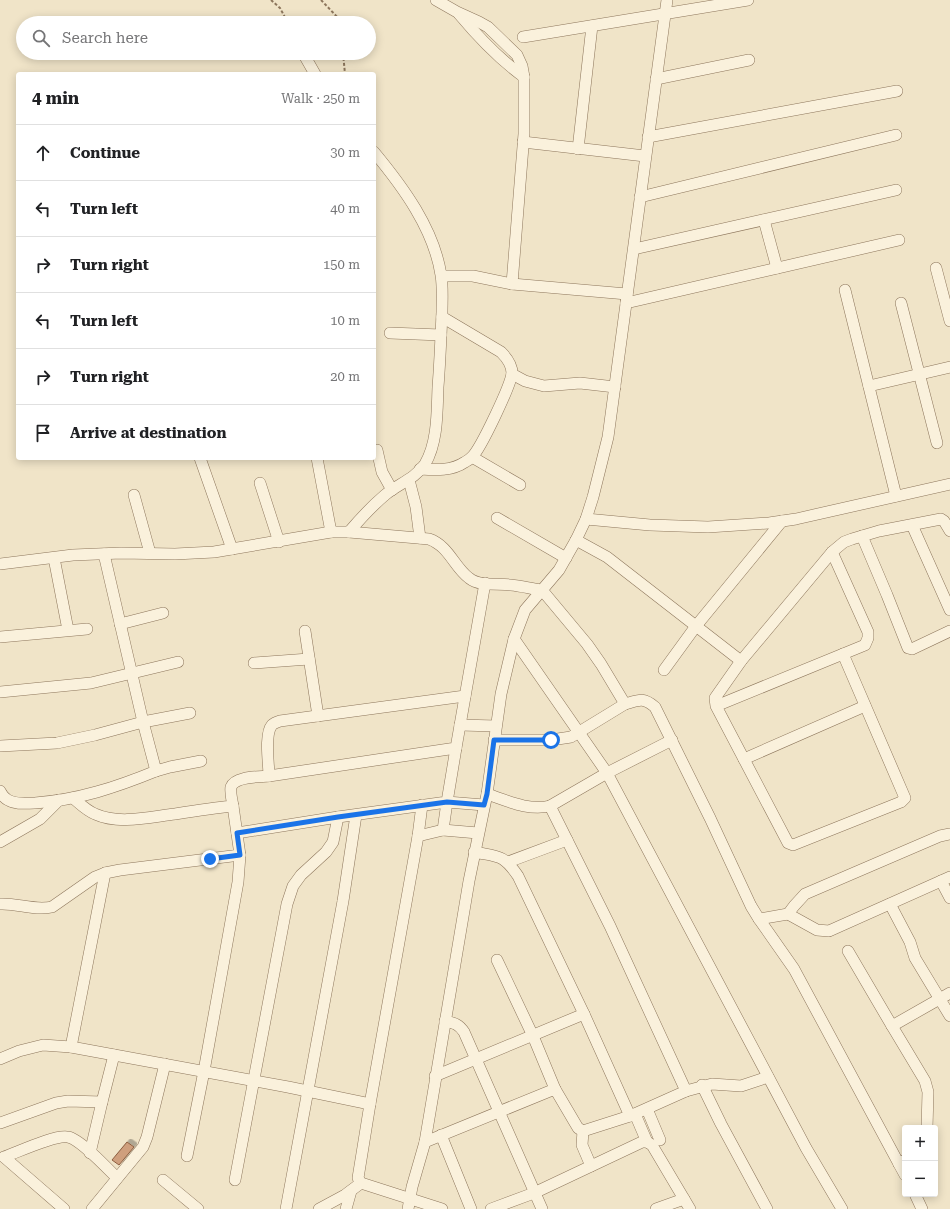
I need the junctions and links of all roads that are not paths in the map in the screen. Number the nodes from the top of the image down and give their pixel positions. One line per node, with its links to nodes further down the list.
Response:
1 (436, 0): 14 (street)
2 (667, 0): 4 (street)
3 (748, 0): 4 (street)
4 (666, 14): 5 (street); 10 (street)
5 (592, 26): 6 (street); 15 (street)
6 (523, 37)
7 (307, 60): 9 (street)
8 (749, 60): 10 (street)
9 (314, 72)
10 (656, 79): 13 (street)
11 (897, 91): 13 (street)
12 (896, 135): 19 (street)
13 (648, 137): 17 (street)
14 (523, 142): 15 (street); 26 (street)
15 (578, 149): 17 (street)
16 (376, 154): 25 (street)
17 (645, 156): 19 (street)
18 (896, 190): 20 (street)
19 (640, 197): 22 (street)
20 (764, 220): 22 (street); 23 (street)
21 (899, 240): 23 (street)
22 (634, 249): 28 (street)
23 (777, 268): 28 (street)
24 (936, 268): 31 (street)
25 (442, 276): 26 (street); 30 (street)
26 (512, 284): 28 (street)
27 (845, 290): 37 (street)
28 (626, 298): 38 (street)
29 (901, 303): 36 (street)
30 (442, 317): 33 (street); 35 (street)
31 (950, 321)
32 (390, 333): 33 (street)
33 (441, 335): 44 (street)
34 (950, 367): 36 (street)
35 (512, 374): 38 (street); 41 (street)
36 (920, 374): 37 (street); 39 (street)
37 (869, 386): 51 (street)
38 (615, 387): 53 (street)
39 (937, 443)
40 (377, 450): 49 (street)
41 (472, 457): 44 (street); 48 (street)
42 (201, 460): 63 (street)
43 (316, 460): 57 (street)
44 (420, 469): 45 (street)
45 (409, 480): 49 (street); 60 (street)
46 (260, 483): 62 (street)
47 (950, 484): 51 (street)
48 (520, 485)
49 (392, 490): 58 (street)
50 (134, 495): 65 (street)
51 (896, 496): 54 (street)
52 (497, 518): 68 (street)
53 (586, 519): 54 (street); 61 (street)
54 (782, 521): 75 (street)
55 (912, 525): 56 (street); 59 (street); 72 (street)
56 (950, 531)
57 (331, 532): 58 (street); 62 (street)
58 (349, 532): 60 (street)
59 (862, 536): 64 (street); 79 (street)
60 (420, 538): 70 (street)
61 (576, 540): 68 (street); 75 (street)
62 (279, 542): 63 (street)
63 (232, 549): 65 (street)
64 (832, 552): 82 (street); 84 (street)
65 (150, 553): 66 (street)
66 (104, 554): 67 (street); 74 (street)
67 (54, 558): 69 (street); 77 (street)
68 (566, 558): 71 (street)
69 (0, 564)
70 (486, 583): 71 (street); 90 (street)
71 (542, 590): 81 (street); 91 (street)
72 (950, 610)
73 (163, 613): 74 (street)
74 (120, 624): 88 (street)
75 (696, 626): 84 (street); 87 (street)
76 (87, 629): 77 (street)
77 (68, 630): 80 (street)
78 (305, 631): 83 (street)
79 (950, 631)
80 (0, 637)
81 (514, 639): 98 (street); 99 (street)
82 (843, 654): 92 (street); 93 (street)
83 (310, 659): 86 (street); 95 (street)
84 (741, 661): 92 (street)
85 (178, 662): 88 (street)
86 (254, 663)
87 (664, 670)
88 (132, 674): 89 (street); 96 (street)
89 (0, 692)
90 (465, 696): 95 (street); 97 (street)
91 (625, 704): 99 (street); 101 (street)
92 (716, 706): 104 (street)
93 (865, 706): 104 (street); 104 (street)
94 (190, 713): 96 (street)
95 (318, 716): 108 (street)
96 (143, 722): 102 (street); 106 (street)
97 (460, 725): 98 (street); 103 (street)
98 (496, 726): 100 (street)
99 (579, 733): 100 (street); 107 (street)
100 (494, 740): 109 (street)
101 (672, 740): 107 (street); 136 (street)
102 (0, 746)
103 (456, 748): 108 (street); 113 (street)
104 (744, 759)
105 (201, 761): 106 (street)
106 (156, 771): 111 (street)
107 (607, 773): 117 (street); 153 (street)
108 (269, 776): 116 (street)
109 (487, 794): 115 (street); 117 (street)
110 (1, 795): 112 (street)
111 (73, 798): 112 (street); 116 (street)
112 (60, 800): 126 (street)
113 (447, 802): 114 (street); 115 (street); 120 (street)
114 (422, 805): 118 (street); 124 (street)
115 (484, 805): 122 (street)
116 (233, 806): 121 (street)
117 (550, 806): 125 (street)
118 (356, 815): 119 (street); 157 (street)
119 (338, 817): 121 (street); 154 (street)
120 (443, 830): 122 (street); 124 (street)
121 (237, 833): 128 (street)
122 (478, 833): 127 (street)
123 (950, 834): 135 (street)
124 (418, 836): 160 (street)
125 (567, 840): 129 (street); 158 (street)
126 (0, 842)
127 (474, 852): 129 (street); 143 (street)
128 (240, 855): 130 (street); 151 (street)
129 (508, 862): 141 (street)
130 (105, 873): 133 (street); 146 (street)
131 (945, 879): 132 (street); 134 (street)
132 (950, 898)
133 (0, 904)
134 (890, 904): 135 (street); 140 (street)
135 (788, 914): 136 (street)
136 (759, 920): 174 (street)
137 (848, 951): 144 (street)
138 (497, 960): 145 (street)
139 (950, 993): 140 (street)
140 (940, 999): 142 (street); 144 (street)
141 (584, 1014): 145 (street); 163 (street)
142 (950, 1016)
143 (445, 1021): 149 (street); 152 (street)
144 (892, 1026): 165 (street)
145 (533, 1036): 149 (street); 156 (street)
146 (71, 1047): 147 (street); 148 (street)
147 (114, 1055): 150 (street); 159 (street)
148 (0, 1059)
149 (477, 1059): 152 (street); 162 (street)
150 (165, 1064): 151 (street); 176 (street)
151 (204, 1071): 154 (street); 172 (street)
152 (435, 1076): 169 (street)
153 (768, 1077): 155 (street); 197 (street)
154 (255, 1081): 157 (street); 178 (street)
155 (702, 1085): 158 (street); 196 (street)
156 (555, 1088): 162 (street); 166 (street)
157 (309, 1091): 160 (street); 188 (street)
158 (686, 1091): 161 (street)
159 (102, 1102): 164 (street); 171 (street)
160 (370, 1104): 179 (street)
161 (647, 1109): 163 (street); 168 (street)
162 (499, 1112): 167 (street); 181 (street)
163 (632, 1115): 166 (street); 170 (street)
164 (0, 1123)
165 (927, 1125)
166 (583, 1131): 175 (street)
167 (441, 1135): 169 (street); 192 (street)
168 (660, 1140)
169 (425, 1142): 183 (street)
170 (648, 1142): 175 (street); 184 (street)
171 (90, 1153): 173 (street); 176 (street)
172 (188, 1156)
173 (2, 1158): 185 (street)
174 (902, 1162)
175 (591, 1166): 181 (street)
176 (117, 1178): 186 (street)
177 (163, 1180): 187 (street)
178 (235, 1180)
179 (361, 1183): 180 (street); 183 (street)
180 (351, 1191): 189 (street); 190 (street)
181 (534, 1194): 193 (street); 194 (street)
182 (916, 1197): 198 (street)
183 (409, 1204): 191 (street)
184 (687, 1204): 195 (street)
185 (64, 1209)
186 (92, 1209)
187 (198, 1209)
188 (286, 1209)
189 (318, 1209)
190 (346, 1209)
191 (442, 1209)
192 (471, 1209)
193 (491, 1209)
194 (542, 1209)
195 (656, 1209)
196 (766, 1209)
197 (842, 1209)
198 (922, 1209)

